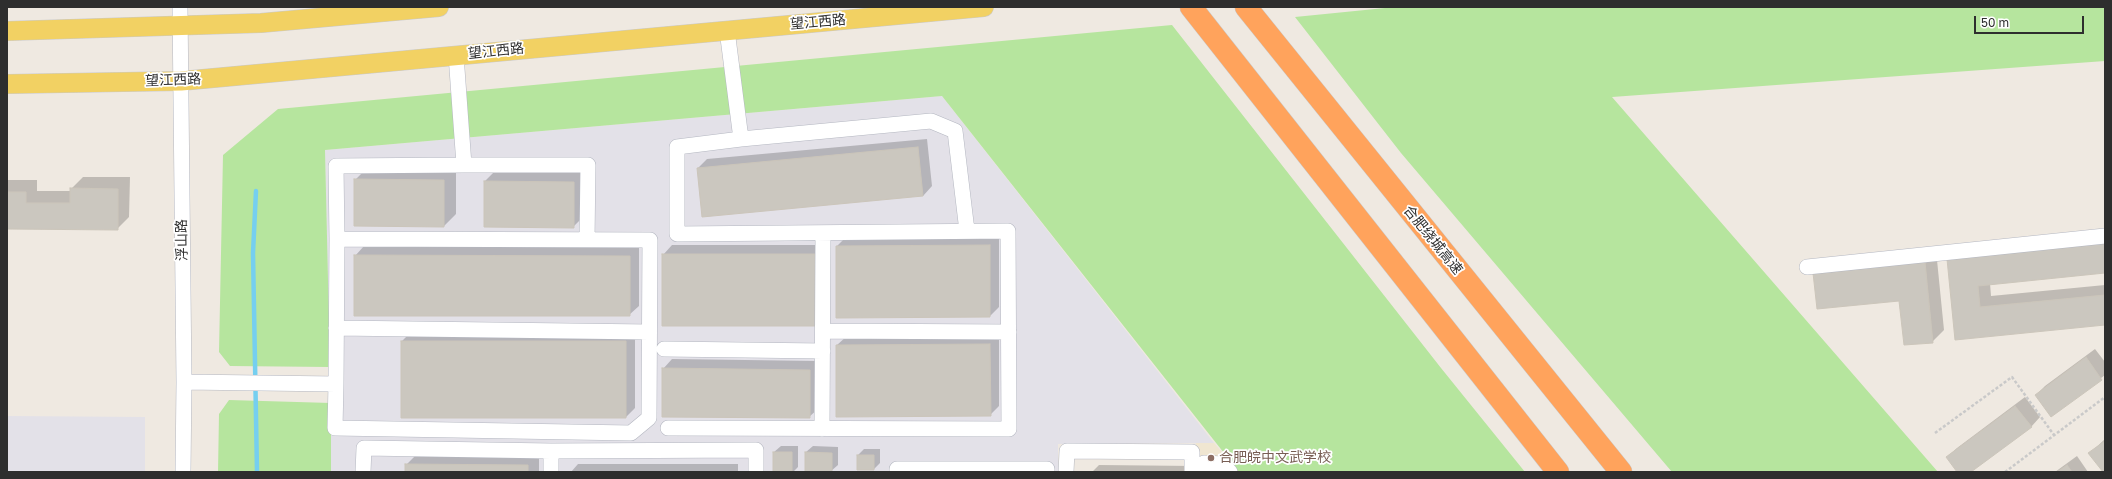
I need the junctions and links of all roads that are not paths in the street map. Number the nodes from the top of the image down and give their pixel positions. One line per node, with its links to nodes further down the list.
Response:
1 (180, 7): 6 (street, 浮山路)
2 (440, 7): 6 (main road)
3 (984, 7): 7 (main road, 望江西路)
4 (1191, 7): 41 (highway)
5 (1250, 13): 42 (highway, 合肥绕城高速)
6 (180, 26): 8 (main road); 10 (street, 浮山路)
7 (727, 30): 9 (main road, 望江西路); 12 (street)
8 (7, 31)
9 (456, 55): 10 (main road, 望江西路); 13 (street)
10 (181, 81): 11 (main road, 望江西路); 26 (street, 浮山路)
11 (7, 84)
12 (741, 139): 14 (street); 15 (street)
13 (464, 165): 17 (street); 18 (street)
14 (966, 231): 15 (street); 23 (street)
15 (823, 233): 21 (street)
16 (2105, 236): 19 (street)
17 (337, 239): 18 (street); 20 (street)
18 (587, 240): 22 (street)
19 (1808, 267)
20 (336, 328): 22 (street); 27 (street)
21 (823, 331): 23 (street); 25 (street)
22 (649, 332): 27 (street)
23 (1009, 332): 29 (street)
24 (664, 349): 25 (street)
25 (823, 351): 29 (street)
26 (184, 382): 27 (street); 31 (street, 浮山路)
27 (336, 384)
28 (668, 428): 29 (street)
29 (822, 429)
30 (551, 451): 32 (street); 33 (street); 34 (street)
31 (183, 472)
32 (363, 472)
33 (551, 472)
34 (756, 472)
35 (897, 472): 36 (street)
36 (1047, 472)
37 (1066, 472): 38 (street)
38 (1192, 472)
39 (1204, 472): 40 (street)
40 (1230, 472)
41 (1558, 472)
42 (1621, 472)

